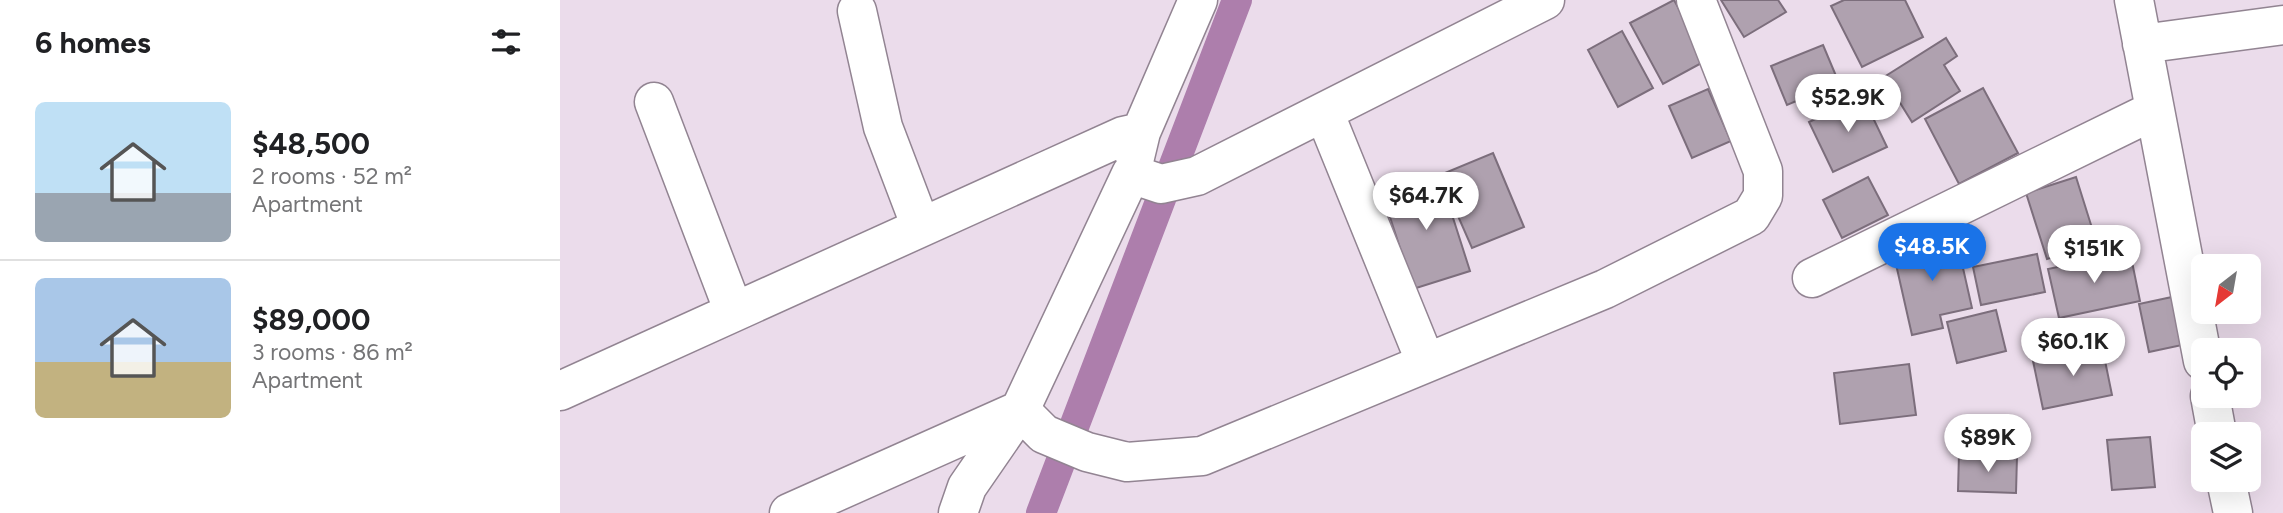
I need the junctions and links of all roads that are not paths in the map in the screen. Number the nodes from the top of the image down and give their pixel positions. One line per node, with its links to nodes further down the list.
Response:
1 (1198, 0): 11 (street)
2 (1545, 0): 10 (street)
3 (1696, 0): 17 (street)
4 (2134, 0): 7 (street)
5 (857, 11): 13 (street)
6 (2283, 25): 7 (street)
7 (2142, 44): 9 (street)
8 (654, 102): 15 (street)
9 (2155, 110): 14 (street); 16 (street)
10 (1324, 112): 12 (street); 17 (street)
11 (1142, 132): 12 (street); 13 (street)
12 (1131, 174): 19 (street)
13 (921, 227): 15 (street)
14 (1812, 278)
15 (734, 312): 18 (street)
16 (2199, 338)
17 (1426, 363): 19 (street)
18 (560, 391)
19 (1020, 410): 21 (street); 22 (street)
20 (2229, 492): 23 (street)
21 (789, 513)
22 (958, 513)
23 (2233, 513)

